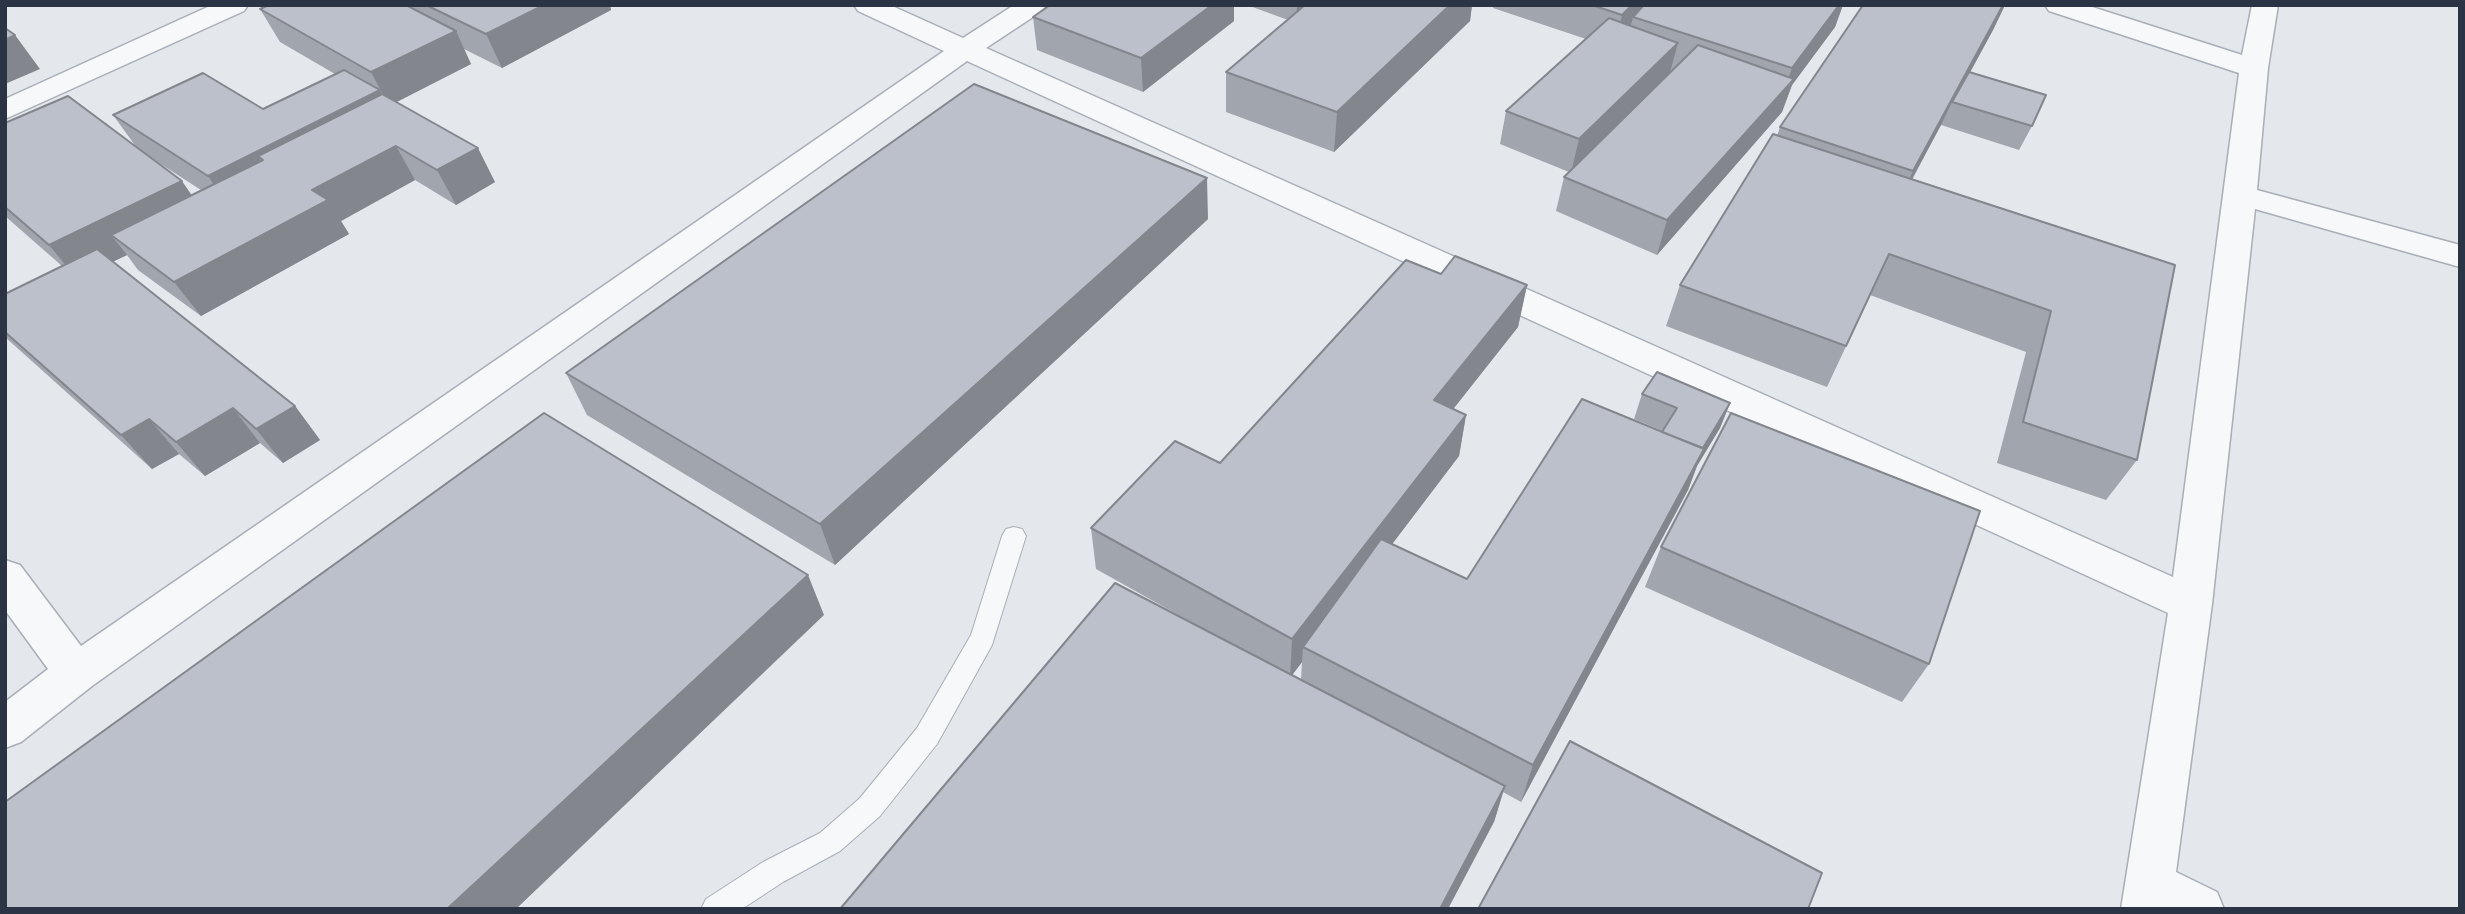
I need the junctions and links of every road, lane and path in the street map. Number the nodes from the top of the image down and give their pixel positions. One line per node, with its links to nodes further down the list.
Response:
1 (235, 5): 8 (street)
2 (867, 5): 6 (street)
3 (1033, 5): 6 (street)
4 (2058, 5): 7 (street)
5 (2265, 5): 7 (street)
6 (965, 49): 13 (street); 14 (street)
7 (2254, 68): 9 (street)
8 (5, 110)
9 (2241, 195): 10 (street); 13 (street)
10 (2460, 256)
11 (1014, 536): 17 (lane)
12 (5, 577): 14 (street)
13 (2191, 604): 16 (street)
14 (76, 673): 15 (street)
15 (5, 728)
16 (2147, 896): 18 (street)
17 (716, 909)
18 (2199, 909)

